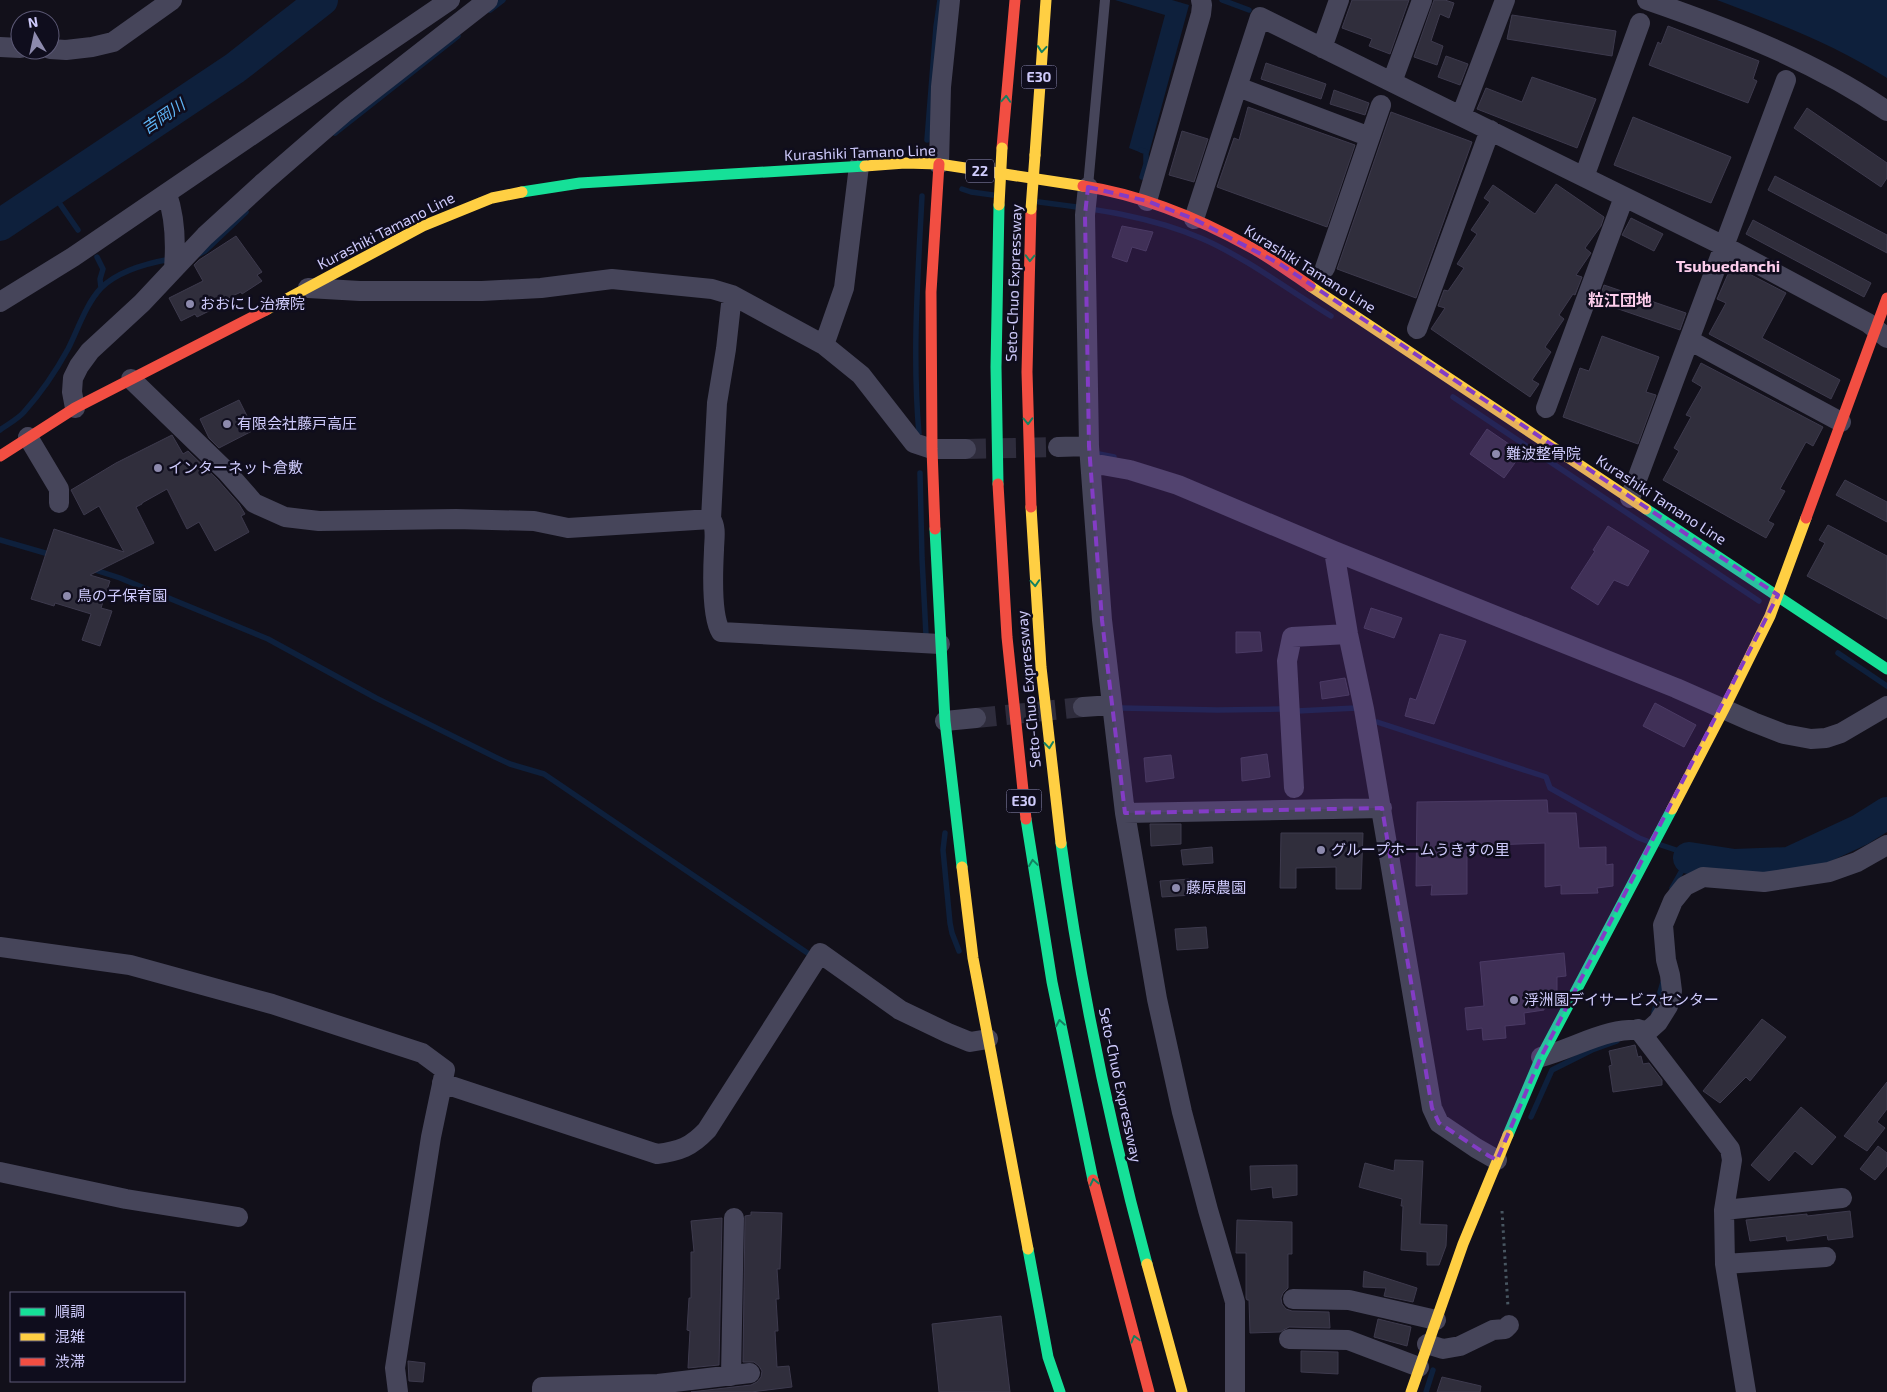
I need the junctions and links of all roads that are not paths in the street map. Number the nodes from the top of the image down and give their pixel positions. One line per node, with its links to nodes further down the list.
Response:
1 (172, 0): 15 (street)
2 (450, 0): 27 (street)
3 (488, 0): 33 (street)
4 (950, 0): 24 (street)
5 (1015, 0): 93 (main road, Seto-Chuo Expressway / E30, one-way to 5, bridge)
6 (1046, 0): 97 (main road, Seto-Chuo Expressway / E30, one-way to 97, bridge)
7 (1105, 0): 29 (lane)
8 (1201, 0): 30 (street)
9 (1339, 0): 14 (street)
10 (1422, 0): 17 (street)
11 (1505, 0): 21 (street)
12 (1647, 0): 20 (street)
13 (1640, 23): 26 (street)
14 (1322, 48): 17 (street); 18 (street)
15 (60, 49)
16 (1786, 80): 32 (street)
17 (1392, 82): 21 (street)
18 (1238, 87): 23 (street); 31 (street)
19 (1381, 105): 23 (street)
20 (1887, 111)
21 (1461, 116): 22 (street)
22 (1490, 130): 26 (street); 39 (street)
23 (1370, 137): 34 (street)
24 (939, 164): 25 (main road, Kurashiki Tamano Line / 22); 29 (main road, Kurashiki Tamano Line / 22); 50 (main road)
25 (860, 166): 35 (main road, Kurashiki Tamano Line / 22); 42 (street)
26 (1584, 177): 28 (street)
27 (167, 194): 33 (street); 38 (street)
28 (1624, 197): 32 (street); 45 (street)
29 (1086, 200): 30 (main road, Kurashiki Tamano Line / 22); 48 (street)
30 (1147, 201): 31 (main road, Kurashiki Tamano Line / 22)
31 (1194, 219): 54 (main road, Kurashiki Tamano Line / 22)
32 (1724, 246): 40 (street); 41 (street)
33 (179, 258): 44 (street)
34 (1325, 268)
35 (308, 288): 36 (street); 43 (main road, Kurashiki Tamano Line / 22)
36 (732, 295): 42 (street); 56 (street)
37 (1887, 298): 40 (main road)
38 (0, 302)
39 (1417, 329)
40 (1881, 334): 46 (main road)
41 (1689, 340): 46 (street); 54 (street)
42 (824, 345): 50 (street)
43 (131, 379): 44 (main road, Kurashiki Tamano Line / 22); 56 (street)
44 (75, 408): 47 (main road, Kurashiki Tamano Line / 22)
45 (1546, 408)
46 (1841, 422): 58 (main road)
47 (28, 437): 52 (main road, Kurashiki Tamano Line / 22); 55 (street)
48 (1089, 446): 49 (street); 53 (street)
49 (1058, 447)
50 (932, 449): 51 (street); 60 (main road)
51 (966, 449)
52 (0, 456)
53 (1091, 466): 57 (street); 62 (street)
54 (1630, 498): 58 (main road, Kurashiki Tamano Line / 22)
55 (59, 503)
56 (711, 519): 60 (street)
57 (1334, 550): 59 (street); 65 (street)
58 (1778, 595): 61 (main road, Kurashiki Tamano Line / 22); 65 (main road)
59 (1348, 634): 68 (street); 69 (street)
60 (940, 644): 67 (main road)
61 (1887, 669)
62 (1112, 705): 64 (street); 70 (street)
63 (1887, 706): 65 (street)
64 (1083, 707)
65 (1724, 709): 75 (main road)
66 (976, 718): 67 (street)
67 (945, 721): 74 (main road)
68 (1294, 788)
69 (1382, 808): 70 (street); 77 (street)
70 (1124, 813): 98 (street)
71 (1887, 845): 73 (street)
72 (0, 947): 76 (street)
73 (1638, 1029): 75 (street); 80 (street)
74 (979, 1040): 76 (street); 96 (main road)
75 (1541, 1057): 77 (main road)
76 (442, 1083): 94 (street)
77 (1497, 1160): 86 (main road)
78 (0, 1172): 81 (street)
79 (1842, 1198): 80 (street)
80 (1724, 1210): 84 (street)
81 (238, 1217)
82 (734, 1218): 91 (street)
83 (1826, 1257): 84 (street)
84 (1725, 1264): 100 (street)
85 (1293, 1299): 86 (street)
86 (1436, 1320): 89 (main road)
87 (1509, 1325): 89 (street)
88 (1289, 1339): 90 (street)
89 (1436, 1347): 90 (main road)
90 (1419, 1368): 99 (main road)
91 (702, 1386): 92 (street)
92 (615, 1388): 95 (street)
93 (1148, 1389)
94 (398, 1392)
95 (542, 1392)
96 (1060, 1392)
97 (1182, 1392)
98 (1235, 1392)
99 (1411, 1392)
100 (1746, 1392)

